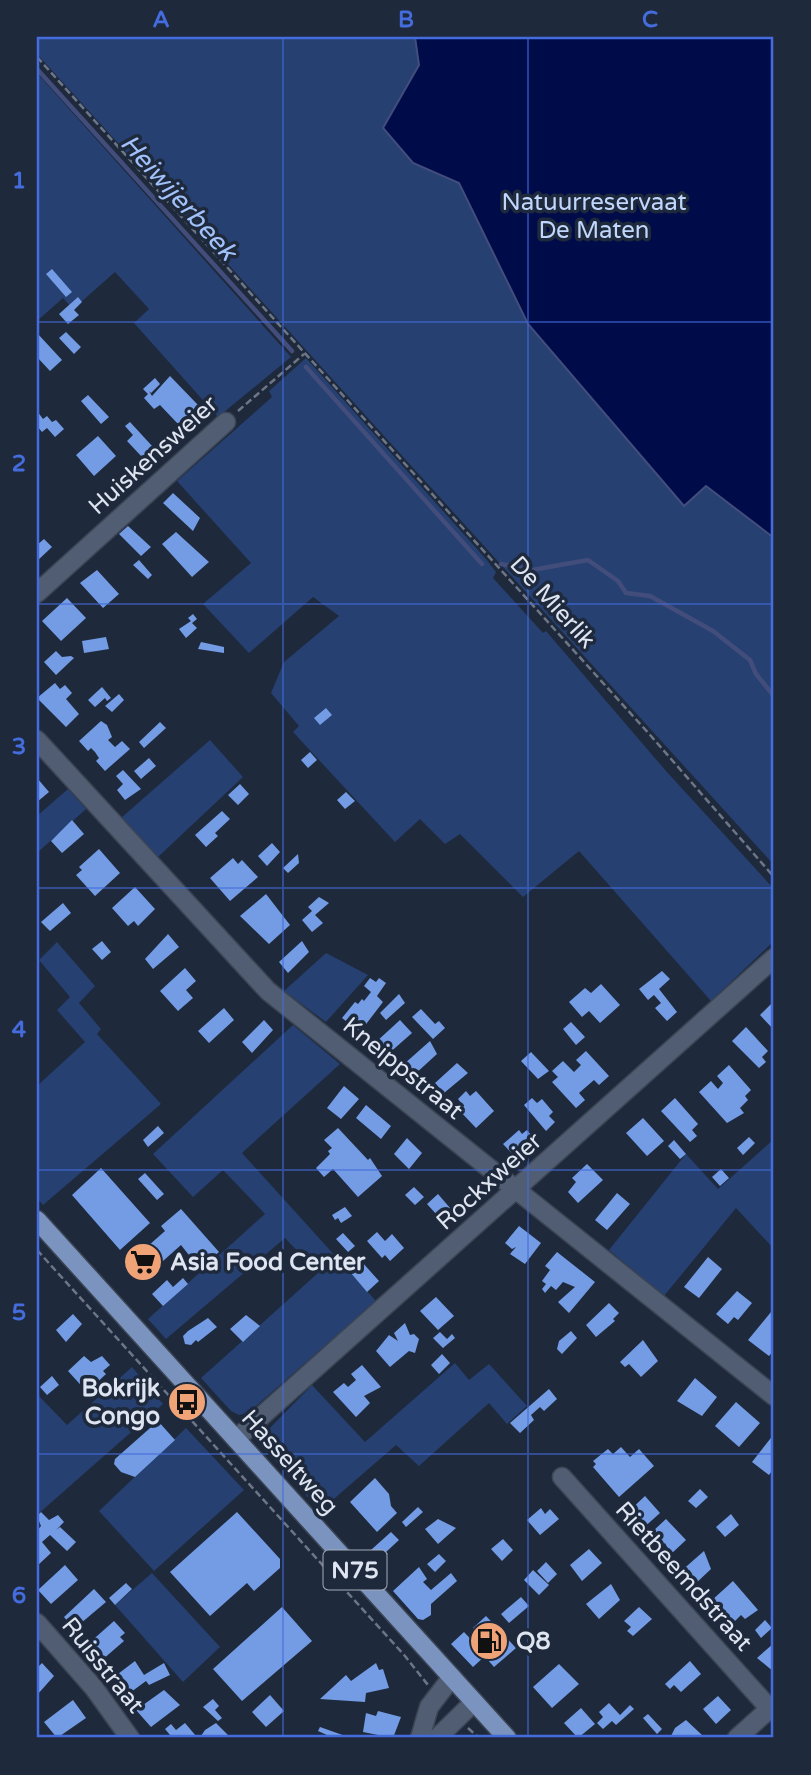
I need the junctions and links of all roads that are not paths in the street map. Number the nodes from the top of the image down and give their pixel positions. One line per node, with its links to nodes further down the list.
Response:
1 (226, 422): 2 (street, Huiskensweier)
2 (37, 593)
3 (37, 740): 5 (street, Kneippstraat)
4 (774, 958): 5 (street, Rockxweier)
5 (516, 1189): 7 (street, Kneippstraat); 8 (street, Rockxweier)
6 (37, 1220): 8 (main road, Hasseltweg / N75)
7 (774, 1396)
8 (236, 1439): 11 (main road, Hasseltweg / N75)
9 (562, 1477): 13 (street, Rietbeemdstraat)
10 (37, 1622): 14 (street, Ruisstraat)
11 (452, 1677): 12 (main road, Hasseltweg / N75); 15 (street)
12 (474, 1702): 16 (street); 17 (main road, Hasseltweg / N75)
13 (772, 1707): 18 (street)
14 (130, 1738)
15 (421, 1738)
16 (437, 1738)
17 (507, 1738)
18 (737, 1738)

